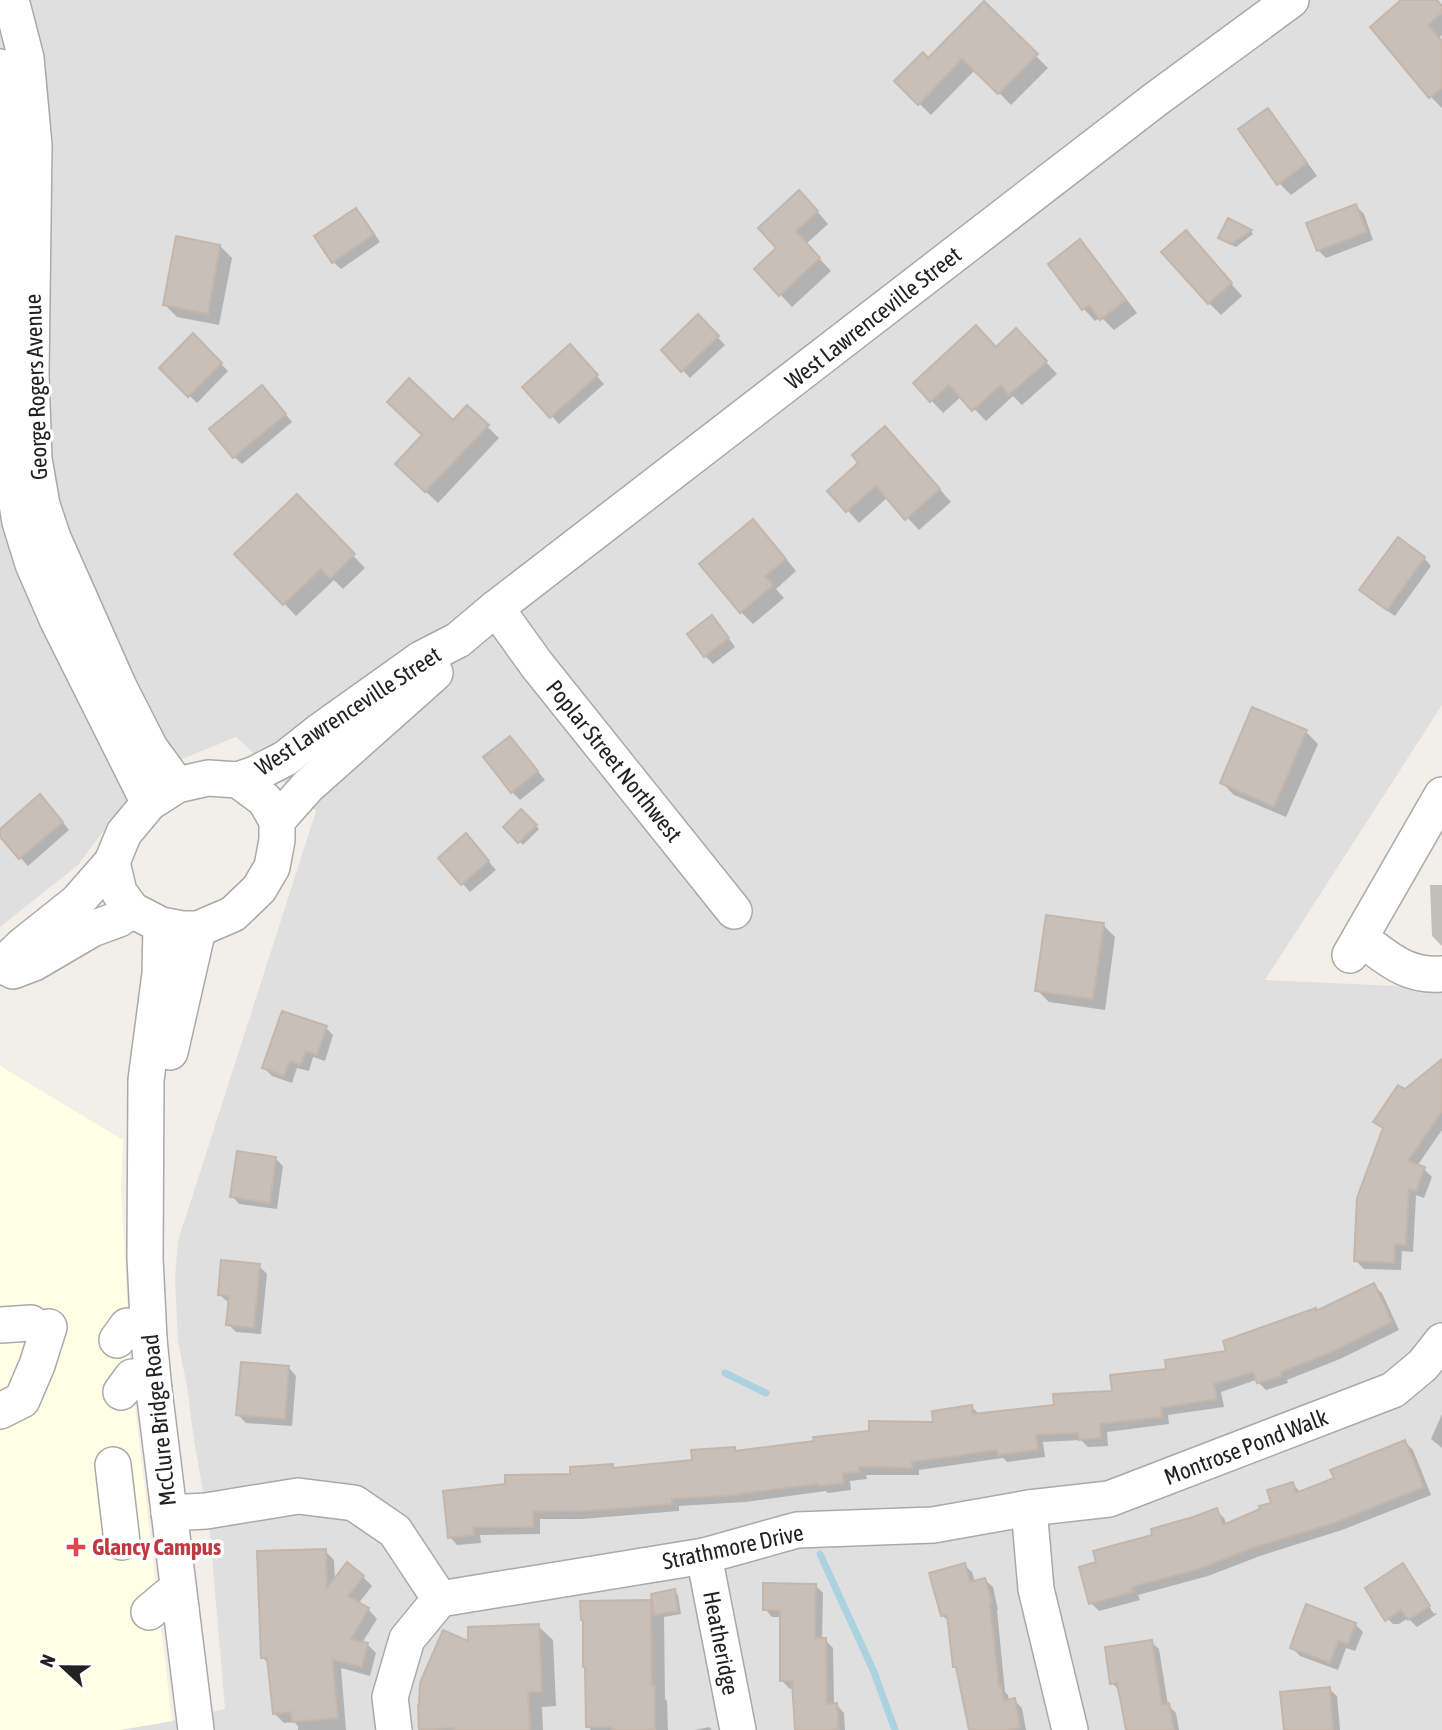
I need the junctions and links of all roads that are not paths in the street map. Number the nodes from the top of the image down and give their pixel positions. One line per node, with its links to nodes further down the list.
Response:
1 (12, 0): 7 (street, George Rogers Avenue)
2 (1291, 0): 4 (street, West Lawrenceville Street)
3 (0, 67): 7 (street, George Rogers Avenue)
4 (496, 608): 5 (street, West Lawrenceville Street); 11 (street, Poplar Street Northwest)
5 (458, 640): 6 (street, West Lawrenceville Street); 9 (street, West Lawrenceville Street)
6 (238, 780): 7 (street); 9 (street)
7 (163, 794): 10 (street)
8 (1442, 795): 15 (street)
9 (277, 821): 13 (street)
10 (112, 862): 12 (street); 14 (street)
11 (734, 911)
12 (147, 918): 13 (street); 16 (street); 17 (street, McClure Bridge Road)
13 (198, 929): 17 (street, McClure Bridge Road)
14 (0, 967)
15 (1442, 974)
16 (0, 975)
17 (146, 1150): 23 (street, McClure Bridge Road)
18 (27, 1325): 20 (street)
19 (1442, 1341): 22 (street, Montrose Pond Walk)
20 (0, 1411)
21 (113, 1465): 24 (street)
22 (1029, 1508): 25 (street, Strathmore Drive); 30 (street)
23 (169, 1513): 26 (street); 27 (street, McClure Bridge Road)
24 (122, 1542)
25 (704, 1556): 26 (street, Strathmore Drive); 29 (street, Heatheridge)
26 (440, 1599): 28 (street)
27 (196, 1730)
28 (394, 1730)
29 (738, 1730)
30 (1070, 1730)

